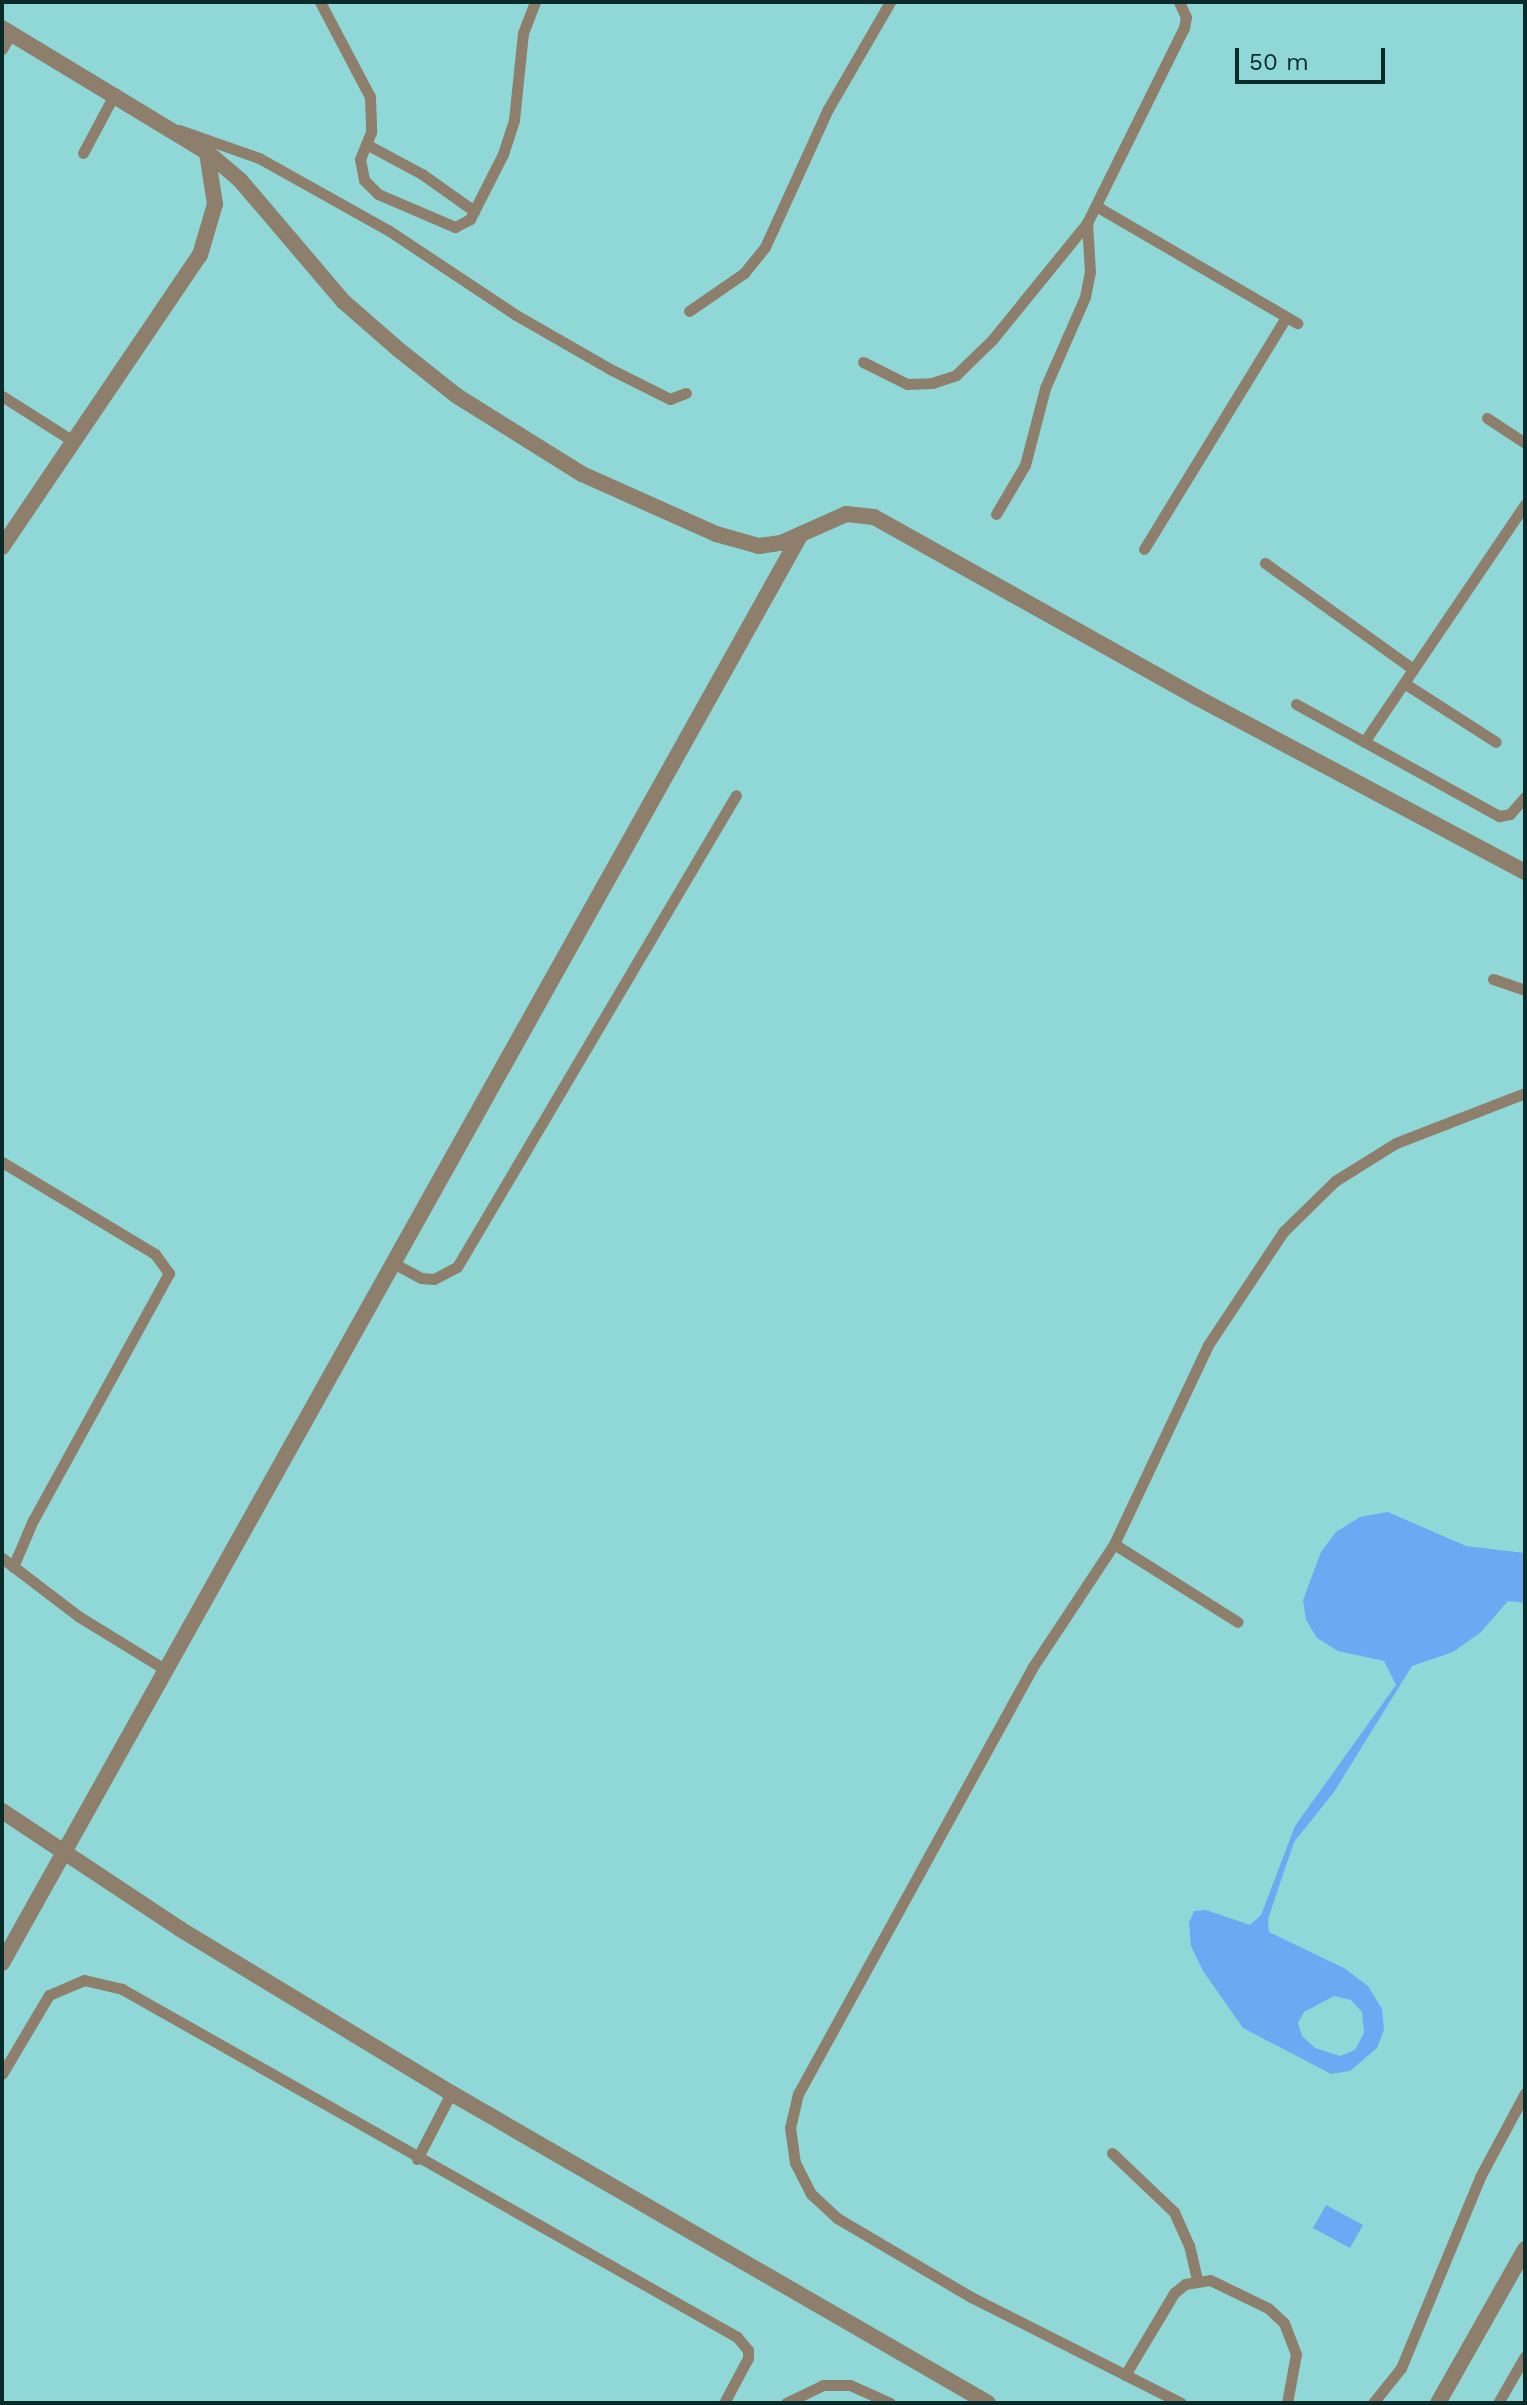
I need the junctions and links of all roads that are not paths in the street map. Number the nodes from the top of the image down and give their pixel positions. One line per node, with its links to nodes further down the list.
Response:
1 (320, 2): 9 (lane)
2 (535, 2): 13 (lane)
3 (890, 2): 15 (lane)
4 (1179, 2): 12 (lane)
5 (6, 31): 6 (lane); 7 (street)
6 (2, 49)
7 (115, 93): 8 (street); 11 (lane)
8 (170, 128): 10 (street); 17 (lane)
9 (366, 144): 13 (lane); 13 (lane)
10 (207, 152): 20 (street); 24 (street)
11 (83, 153)
12 (1096, 206): 14 (lane); 26 (lane)
13 (474, 211)
14 (1087, 223): 16 (lane); 23 (lane)
15 (689, 311)
16 (863, 362)
17 (686, 393)
18 (2, 396): 20 (lane)
19 (1487, 418): 21 (lane)
20 (73, 441): 25 (street)
21 (1525, 443)
22 (1525, 504): 28 (lane)
23 (996, 514)
24 (801, 534): 35 (street); 40 (street)
25 (2, 547)
26 (1144, 549)
27 (1265, 563): 28 (lane)
28 (1413, 669): 29 (lane)
29 (1404, 683): 31 (lane); 32 (lane)
30 (1296, 704): 31 (lane)
31 (1364, 742): 34 (lane)
32 (1496, 742)
33 (736, 795): 40 (lane)
34 (1525, 797)
35 (1525, 872)
36 (1493, 979): 37 (lane)
37 (1525, 990)
38 (1525, 1093): 41 (lane)
39 (2, 1162): 43 (lane)
40 (393, 1263): 45 (street)
41 (1114, 1544): 44 (lane); 57 (lane)
42 (2, 1558): 43 (lane)
43 (13, 1567): 45 (lane)
44 (1238, 1622)
45 (166, 1670): 47 (street)
46 (2, 1811): 47 (street)
47 (64, 1851): 48 (street); 50 (street)
48 (2, 1963)
49 (2, 2074): 53 (lane)
50 (451, 2093): 53 (lane); 61 (street)
51 (1525, 2093): 64 (lane)
52 (1112, 2153): 55 (lane)
53 (417, 2159): 58 (lane)
54 (1525, 2249): 65 (street)
55 (1197, 2280): 57 (lane); 63 (lane)
56 (1525, 2356): 66 (lane)
57 (1125, 2375): 62 (lane)
58 (724, 2403)
59 (786, 2403): 60 (lane)
60 (890, 2403)
61 (988, 2403)
62 (1181, 2403)
63 (1287, 2403)
64 (1373, 2403)
65 (1438, 2403)
66 (1498, 2403)

